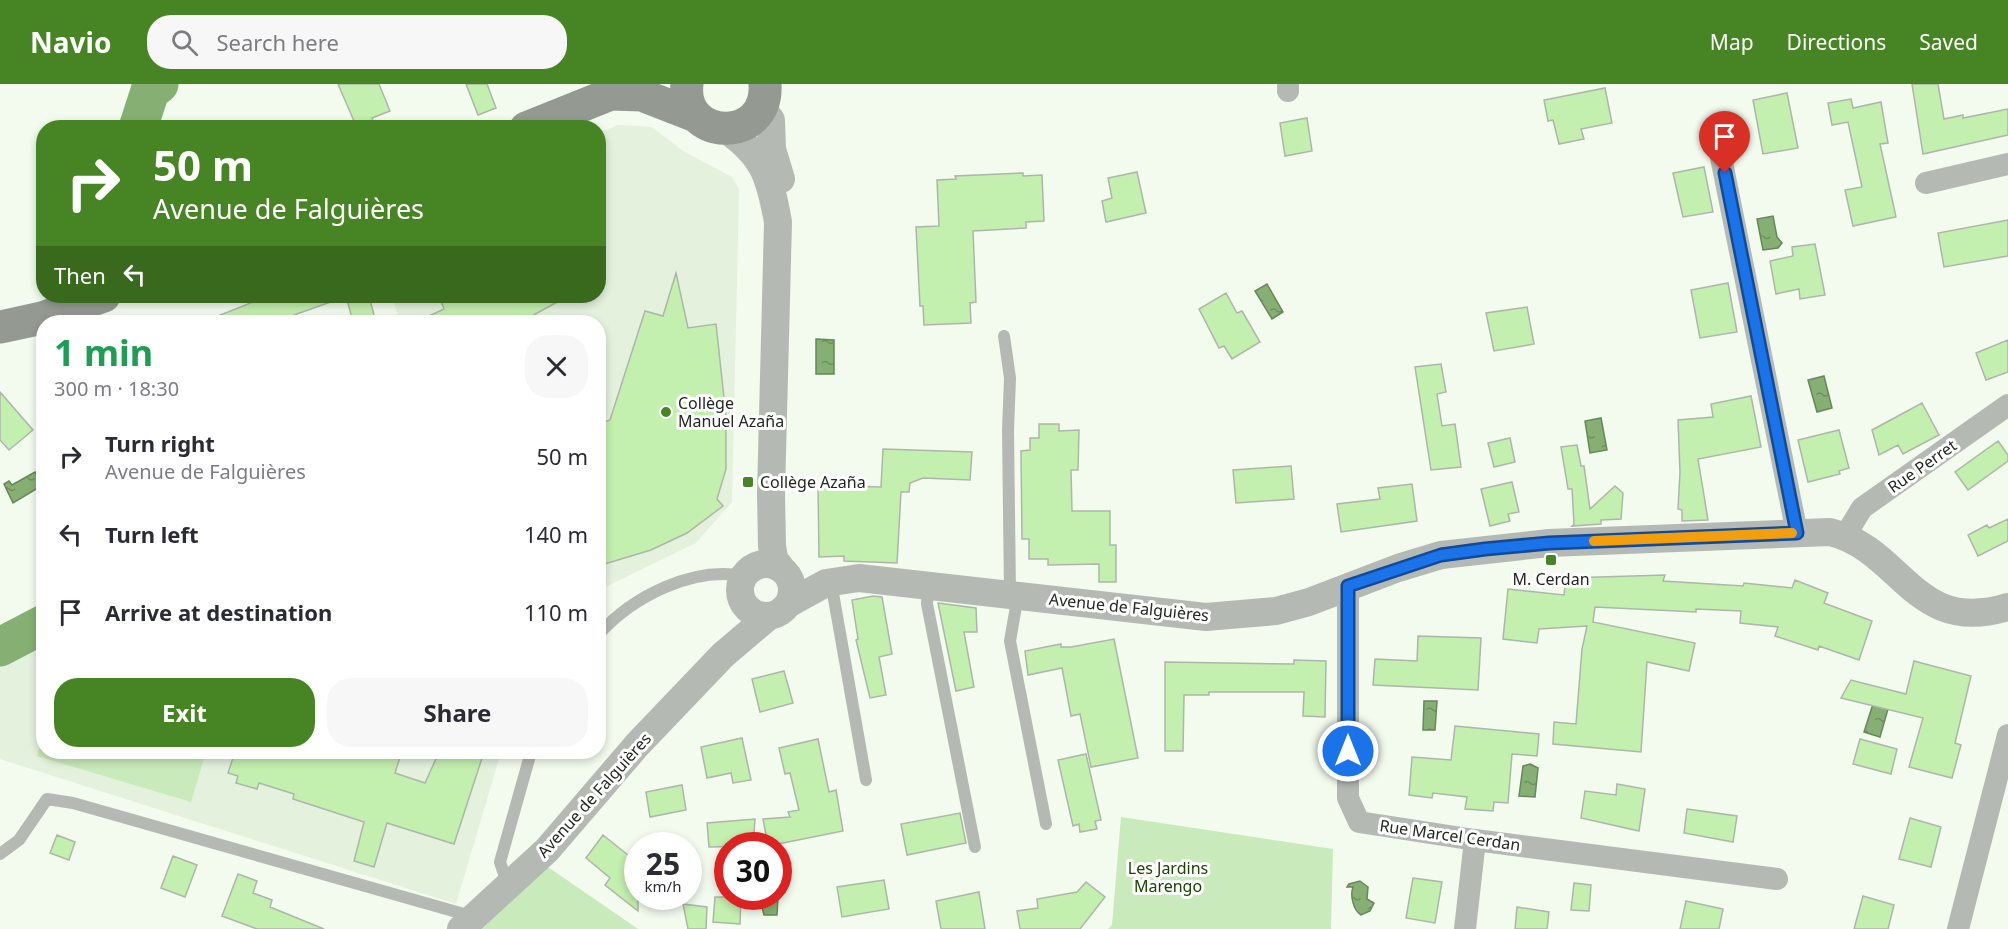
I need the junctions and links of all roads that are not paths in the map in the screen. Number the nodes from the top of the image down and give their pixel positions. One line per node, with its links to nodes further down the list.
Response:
1 (687, 84): 4 (main road)
2 (620, 89): 4 (main road); 5 (main road)
3 (764, 91): 7 (main road); 10 (street)
4 (696, 116): 7 (main road)
5 (545, 120)
6 (1715, 128): 18 (street)
7 (725, 129): 10 (street)
8 (2008, 164): 9 (street)
9 (1926, 183)
10 (778, 222): 17 (street)
11 (84, 303): 12 (main road)
12 (50, 315)
13 (36, 319): 14 (main road)
14 (0, 327)
15 (1004, 336): 25 (lane)
16 (2008, 405): 19 (street, Rue Perret)
17 (771, 493): 20 (street); 21 (street, Avenue de Falguières)
18 (1797, 533): 19 (street, Avenue de Falguières); 24 (street, Avenue de Falguières)
19 (1845, 536): 26 (street, Avenue de Falguières)
20 (784, 571): 21 (street); 22 (street, Avenue de Falguières); 27 (street)
21 (744, 579): 27 (street); 28 (lane); 29 (street, Avenue de Falguières)
22 (828, 582): 23 (street, Avenue de Falguières); 27 (street, Avenue de Falguières); 32 (lane)
23 (928, 584): 25 (street, Avenue de Falguières); 35 (lane)
24 (1348, 586): 25 (street, Avenue de Falguières); 34 (street, Rue Marcel Cerdan)
25 (1014, 594): 33 (lane)
26 (2008, 607)
27 (778, 610): 29 (street, Avenue de Falguières)
28 (606, 626)
29 (723, 656): 38 (street, Avenue de Falguières)
30 (2008, 735): 41 (street)
31 (529, 759): 38 (lane)
32 (866, 780)
33 (1046, 824)
34 (1476, 840): 37 (street, Rue Marcel Cerdan); 40 (street)
35 (975, 847)
36 (0, 854): 39 (lane)
37 (1777, 879)
38 (508, 887): 39 (street, Avenue de Falguières)
39 (468, 923)
40 (1465, 929)
41 (1958, 929)

